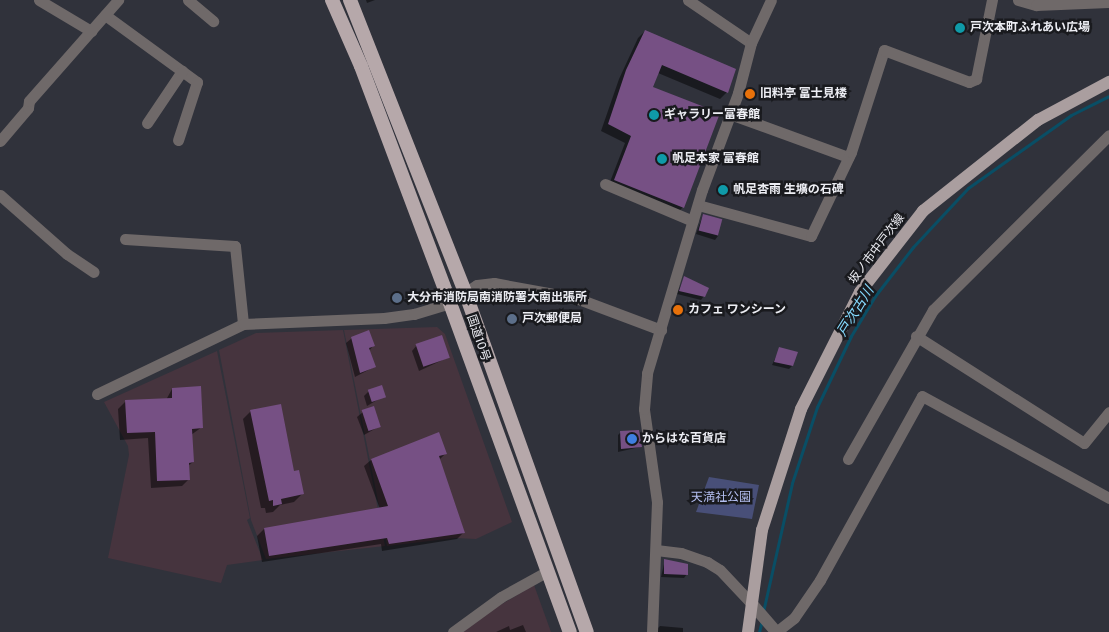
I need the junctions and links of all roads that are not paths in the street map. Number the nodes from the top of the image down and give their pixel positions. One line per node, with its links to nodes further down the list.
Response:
1 (39, 0): 13 (street)
2 (118, 0): 11 (street)
3 (188, 0): 12 (street)
4 (332, 0): 30 (highway, 国道10号)
5 (350, 0): 29 (highway, 国道10号)
6 (688, 0): 14 (street)
7 (771, 0): 14 (street)
8 (992, 0): 22 (street)
9 (1018, 0): 10 (street)
10 (1109, 2)
11 (105, 15): 13 (street); 15 (street)
12 (213, 21)
13 (91, 31): 21 (street)
14 (751, 43): 17 (street)
15 (182, 72): 18 (street); 20 (street)
16 (1109, 82): 40 (main road, 坂ノ市中戸次線)
17 (730, 114): 22 (street); 25 (street)
18 (147, 122)
19 (1109, 135): 33 (street)
20 (178, 140)
21 (0, 141)
22 (848, 157): 25 (street)
23 (605, 184): 26 (street)
24 (0, 195): 28 (street)
25 (698, 205): 26 (street)
26 (693, 221): 32 (street)
27 (125, 239): 31 (street)
28 (94, 272)
29 (466, 292): 30 (street); 32 (street); 44 (highway, 国道10号)
30 (450, 303): 31 (street); 39 (highway, 国道10号)
31 (243, 324): 34 (street)
32 (661, 330): 38 (street)
33 (916, 336): 35 (street); 36 (street)
34 (97, 394)
35 (1109, 412)
36 (848, 459)
37 (1109, 498): 41 (street)
38 (656, 550): 40 (street); 45 (street)
39 (546, 572): 42 (street); 43 (highway, 国道10号)
40 (755, 607): 41 (street); 46 (main road, 坂ノ市中戸次線)
41 (774, 630)
42 (454, 632)
43 (570, 632)
44 (587, 632)
45 (652, 632)
46 (748, 632)

